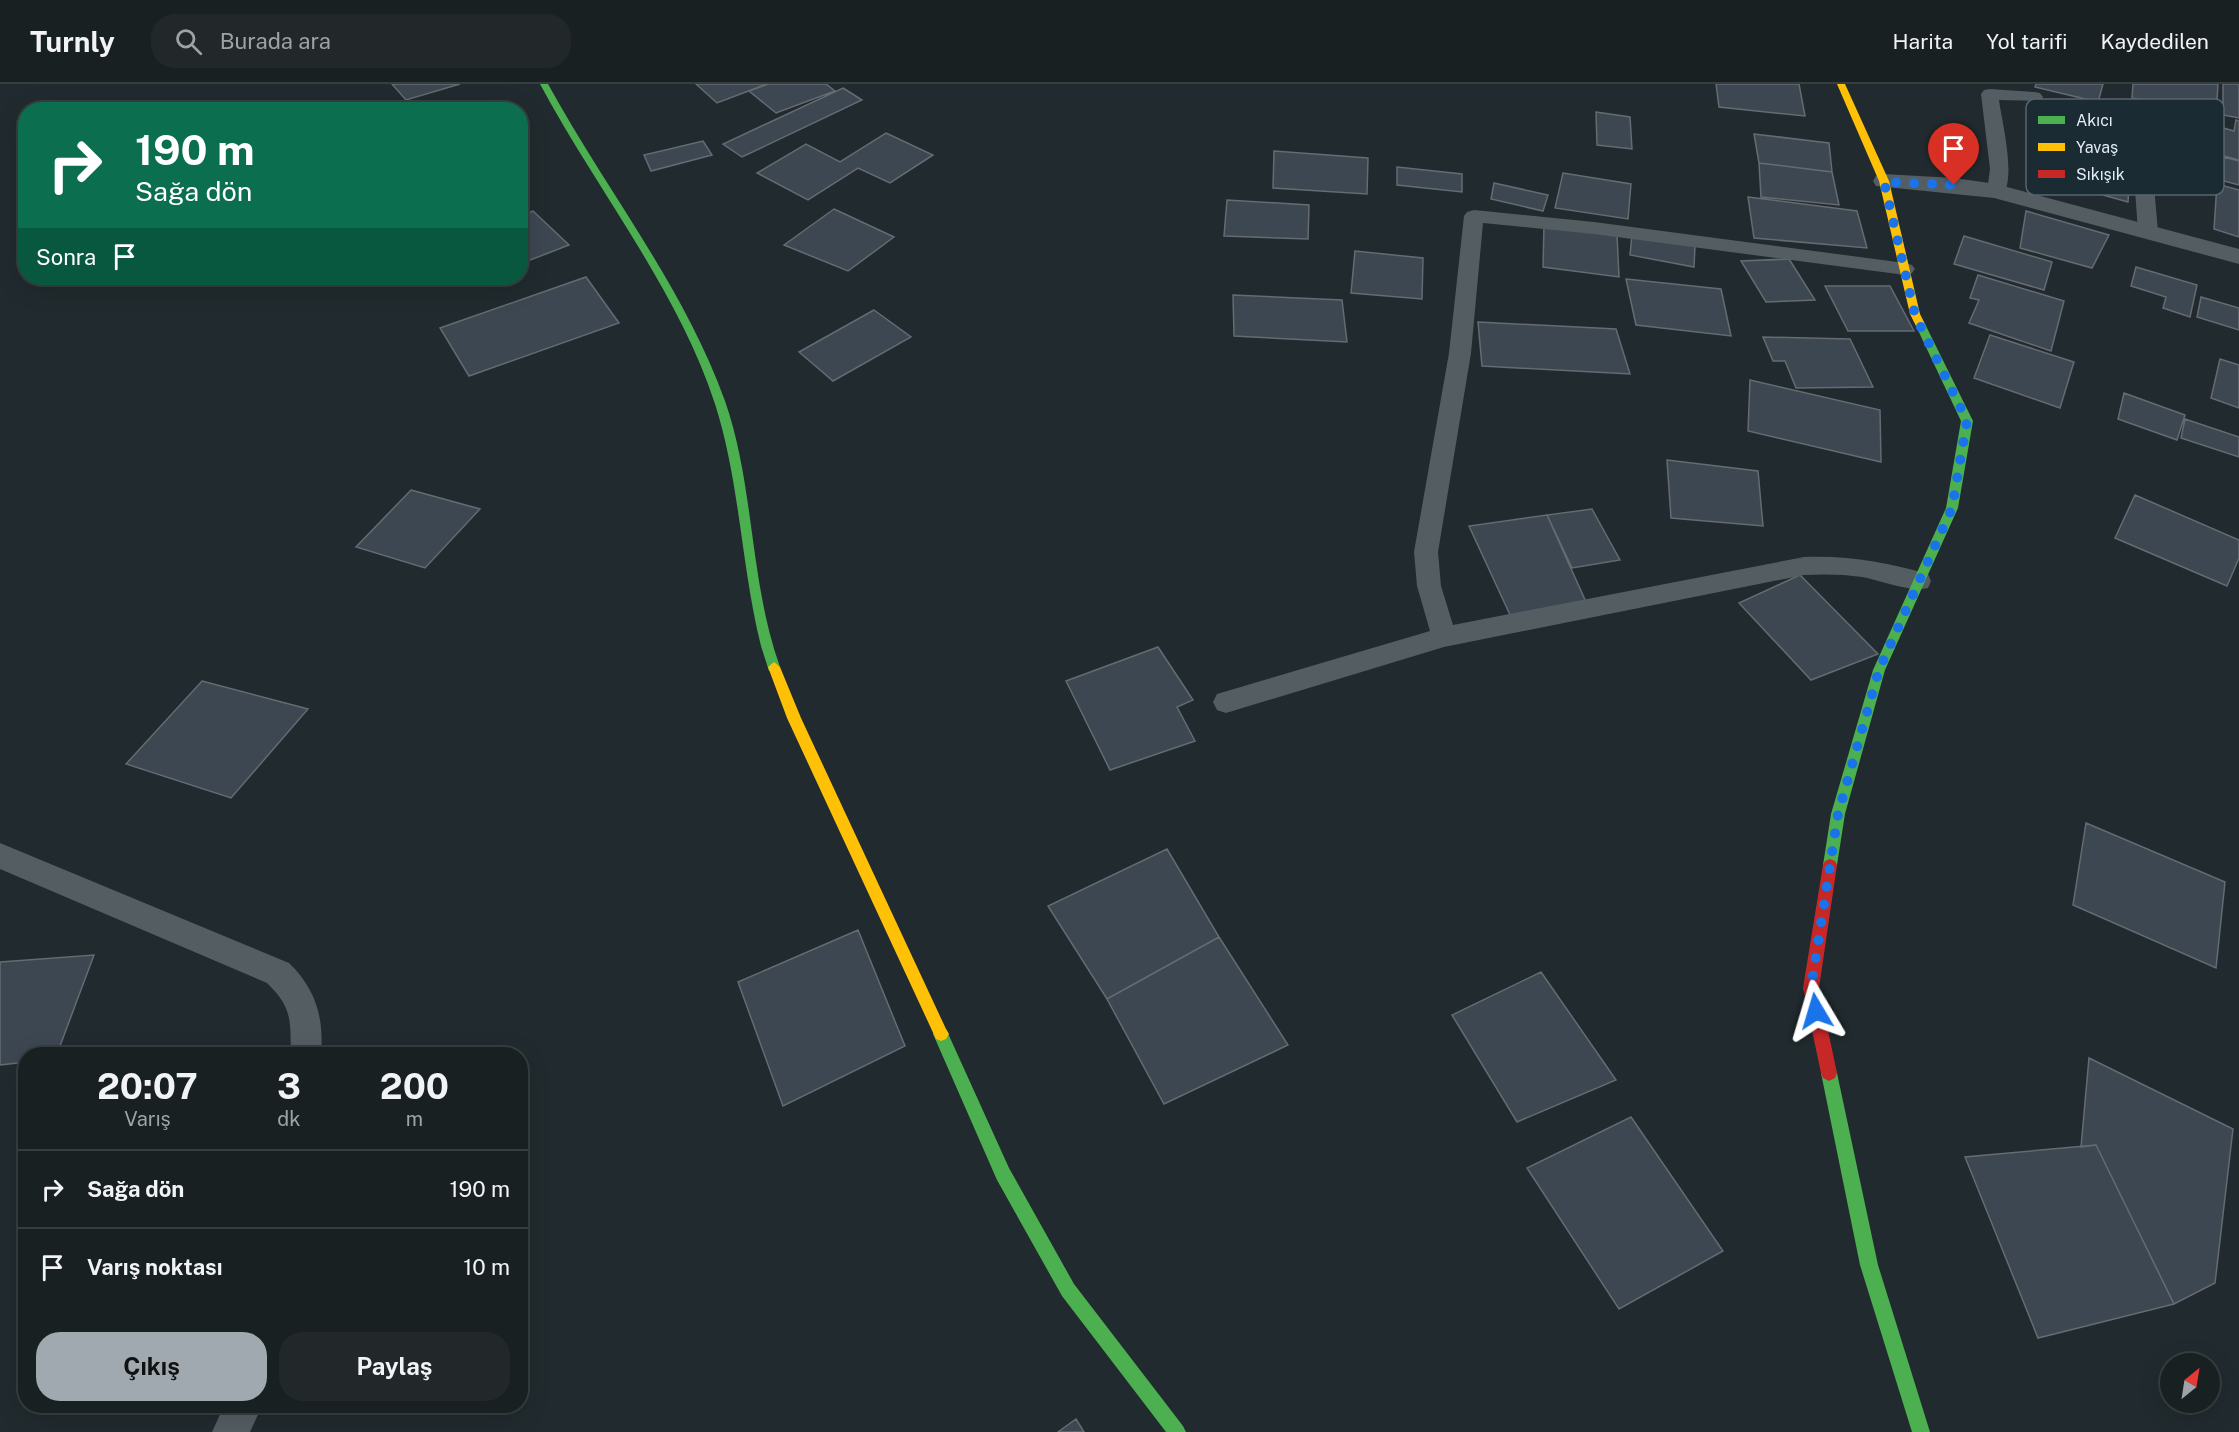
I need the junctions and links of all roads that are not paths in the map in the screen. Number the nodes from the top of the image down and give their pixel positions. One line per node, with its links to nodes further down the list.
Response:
1 (544, 84): 17 (street)
2 (1841, 84): 4 (street)
3 (2034, 97): 5 (lane)
4 (1884, 182): 5 (street); 9 (street)
5 (1996, 191): 7 (street)
6 (2145, 195): 7 (lane)
7 (2148, 232): 8 (street)
8 (2239, 257)
9 (1905, 269): 10 (street); 11 (lane)
10 (1919, 581): 11 (lane); 18 (street)
11 (1443, 637): 12 (lane)
12 (1226, 702)
13 (0, 856): 14 (lane)
14 (306, 1047)
15 (240, 1413): 16 (lane)
16 (230, 1432)
17 (1177, 1432)
18 (1921, 1432)

